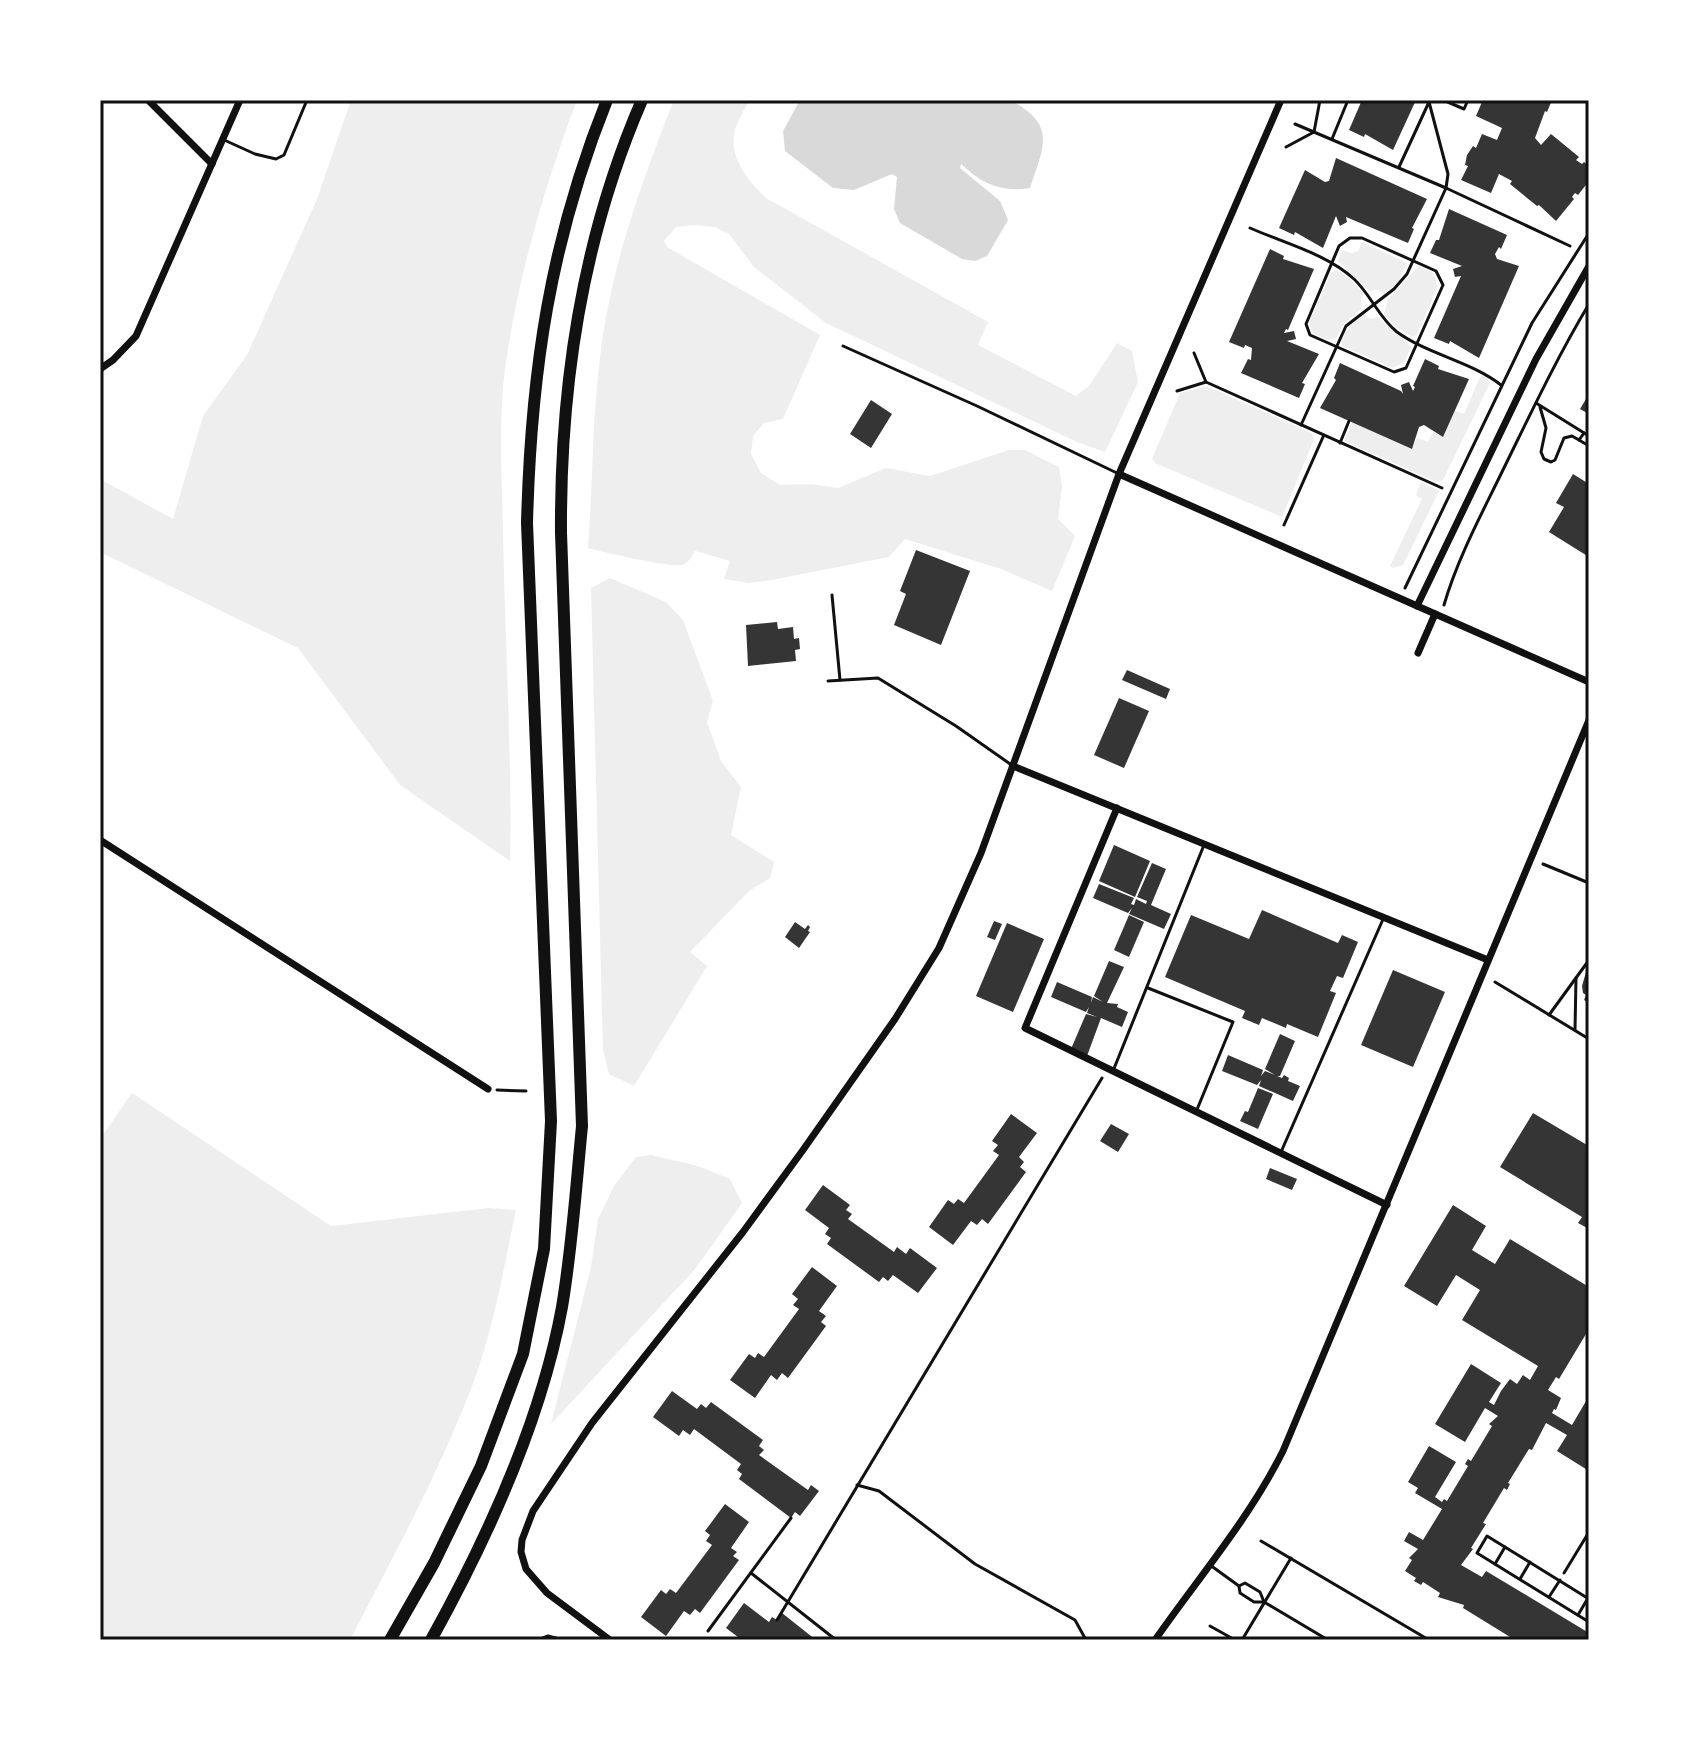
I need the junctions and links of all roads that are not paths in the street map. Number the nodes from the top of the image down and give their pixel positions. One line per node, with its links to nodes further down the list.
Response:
1 (148, 100): 8 (street)
2 (240, 100): 7 (street)
3 (307, 100): 7 (lane)
4 (607, 100): 48 (highway)
5 (642, 100): 49 (highway)
6 (1281, 100): 12 (street)
7 (222, 139): 8 (street)
8 (212, 164): 11 (street)
9 (1589, 266): 14 (street)
10 (843, 346): 12 (lane)
11 (100, 369)
12 (1119, 474): 14 (street); 21 (street)
13 (832, 595): 17 (lane)
14 (1417, 606): 15 (street)
15 (1438, 615): 16 (street); 19 (street)
16 (1418, 653)
17 (840, 680): 18 (lane); 21 (lane)
18 (828, 681)
19 (1589, 682)
20 (1589, 720): 26 (street)
21 (1013, 766): 22 (street); 50 (street)
22 (1117, 808): 24 (street); 28 (street)
23 (100, 840): 29 (street)
24 (1205, 844): 25 (street); 27 (lane)
25 (1384, 917): 26 (street); 31 (lane)
26 (1488, 960): 32 (street)
27 (1147, 987): 28 (lane); 30 (lane)
28 (1110, 1070): 30 (street)
29 (488, 1089)
30 (1196, 1112): 31 (street)
31 (1280, 1153): 32 (street)
32 (1387, 1205): 38 (street)
33 (1261, 1541): 35 (lane)
34 (1505, 1547): 36 (lane); 37 (lane); 37 (lane)
35 (1291, 1558): 44 (lane); 55 (lane)
36 (1530, 1562): 39 (lane); 40 (lane)
37 (1495, 1564): 39 (lane)
38 (1210, 1565): 41 (lane); 51 (street)
39 (1520, 1579): 42 (lane)
40 (1560, 1580): 42 (lane); 43 (lane)
41 (1239, 1586): 44 (lane); 44 (lane)
42 (1549, 1597): 45 (lane)
43 (1589, 1598): 45 (lane)
44 (1264, 1602): 53 (lane); 54 (lane)
45 (1578, 1615): 46 (lane)
46 (1589, 1622)
47 (1210, 1626): 52 (lane)
48 (390, 1640)
49 (431, 1640)
50 (610, 1640)
51 (1155, 1640)
52 (1235, 1640)
53 (1242, 1640)
54 (1328, 1640)
55 (1429, 1640)

